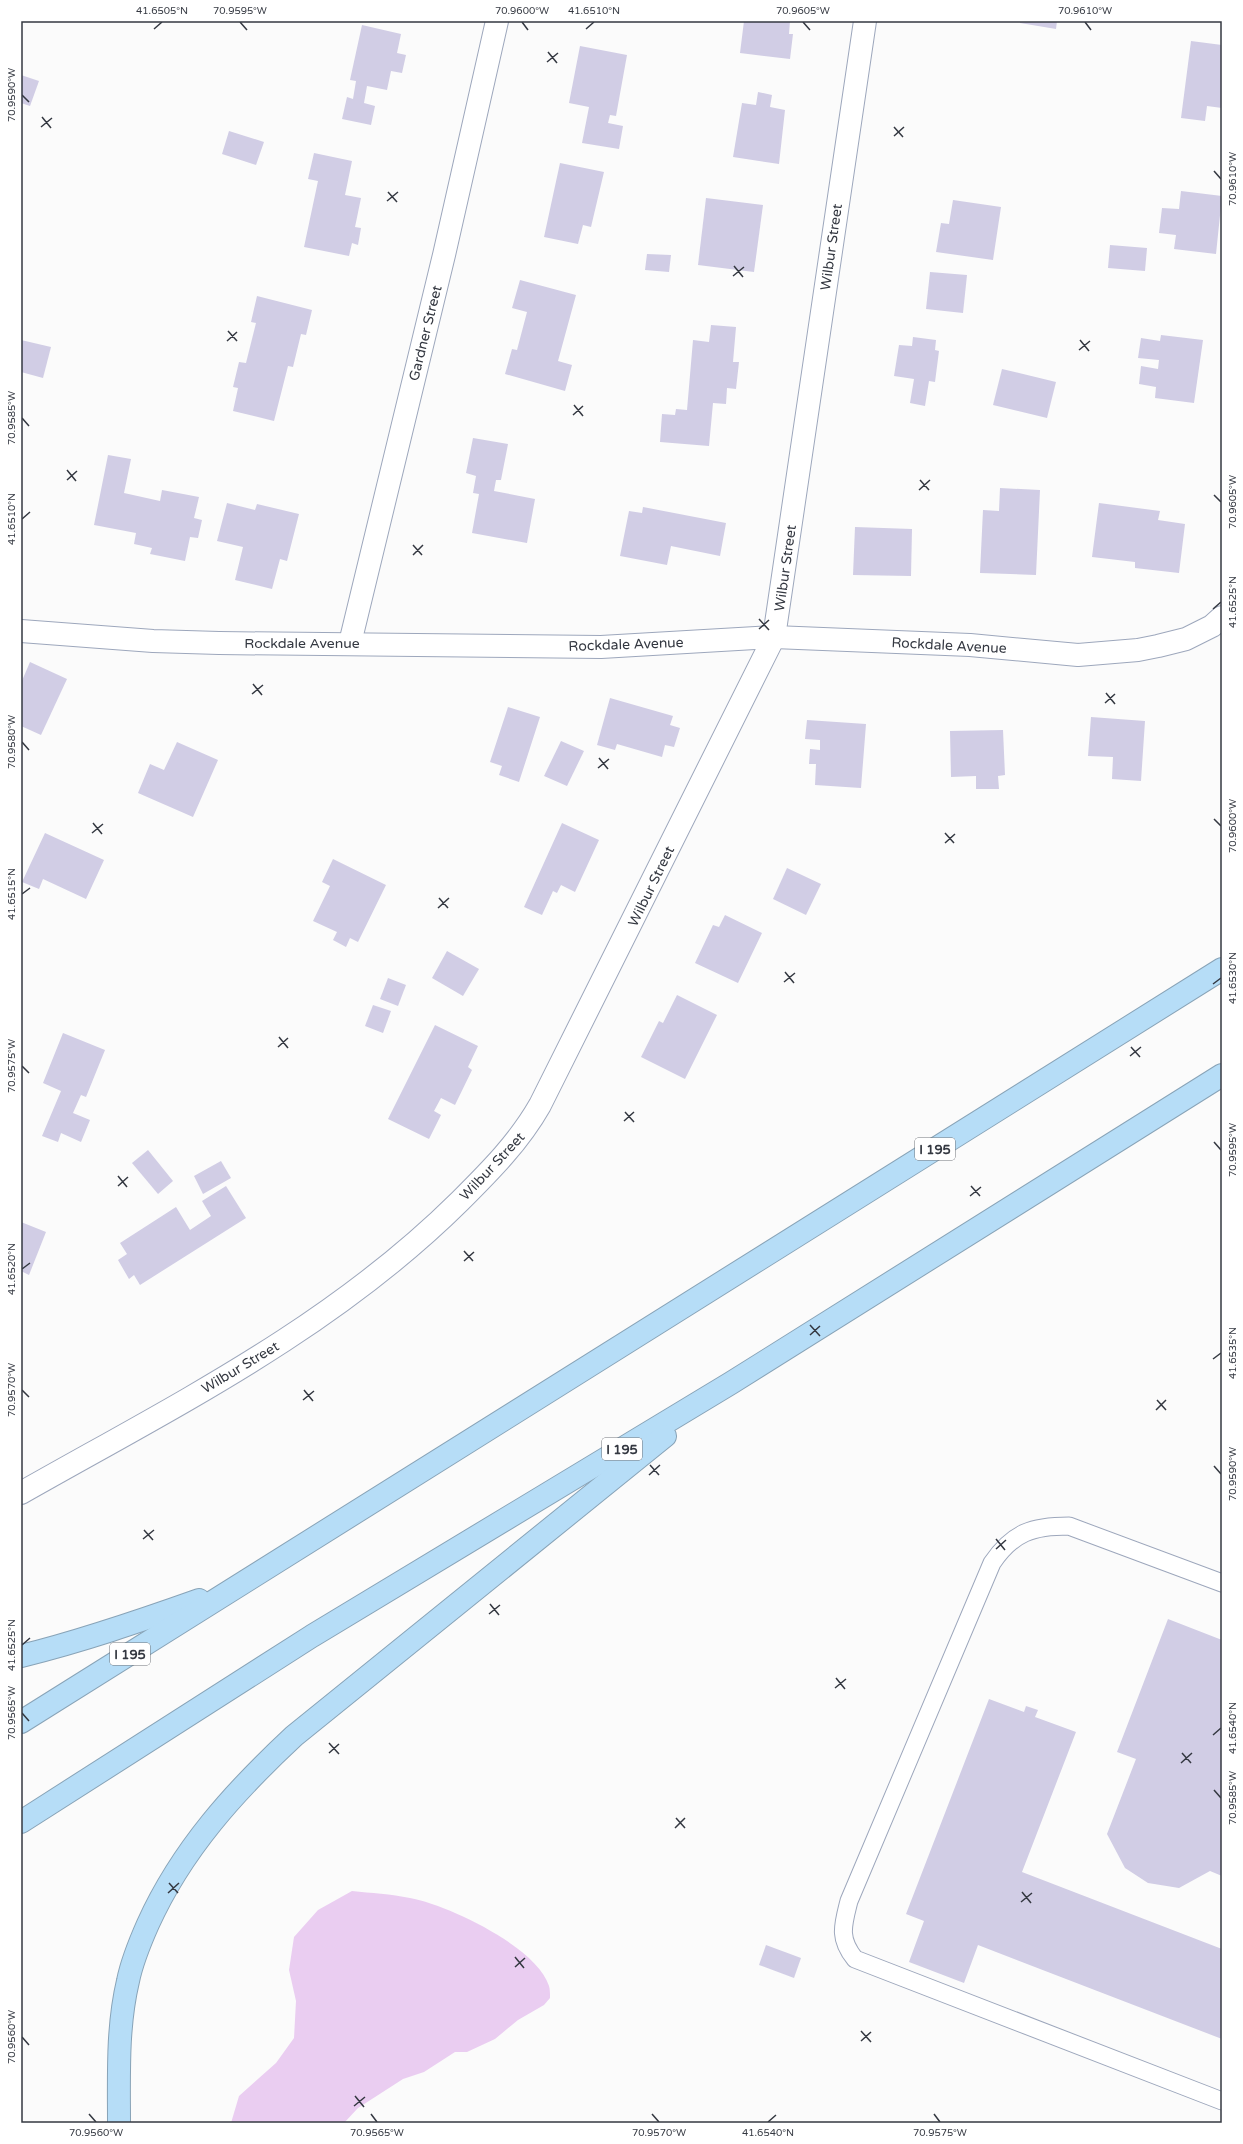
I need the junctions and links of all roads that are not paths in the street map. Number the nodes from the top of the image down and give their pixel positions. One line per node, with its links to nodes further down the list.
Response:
1 (497, 21): 6 (street, Gardner Street)
2 (865, 21): 5 (street, Wilbur Street)
3 (1222, 617): 5 (street, Rockdale Avenue)
4 (21, 631): 6 (street, Rockdale Avenue)
5 (774, 637): 6 (street, Rockdale Avenue); 10 (street, Wilbur Street)
6 (350, 644)
7 (1222, 969): 12 (highway, I 195)
8 (1222, 1075): 9 (highway, I 195)
9 (731, 1383): 15 (highway, I 195); 17 (highway)
10 (21, 1493)
11 (1222, 1583): 16 (lane)
12 (240, 1585): 13 (highway); 14 (highway, I 195)
13 (21, 1656)
14 (21, 1722)
15 (21, 1822)
16 (1222, 2101)
17 (119, 2123)

